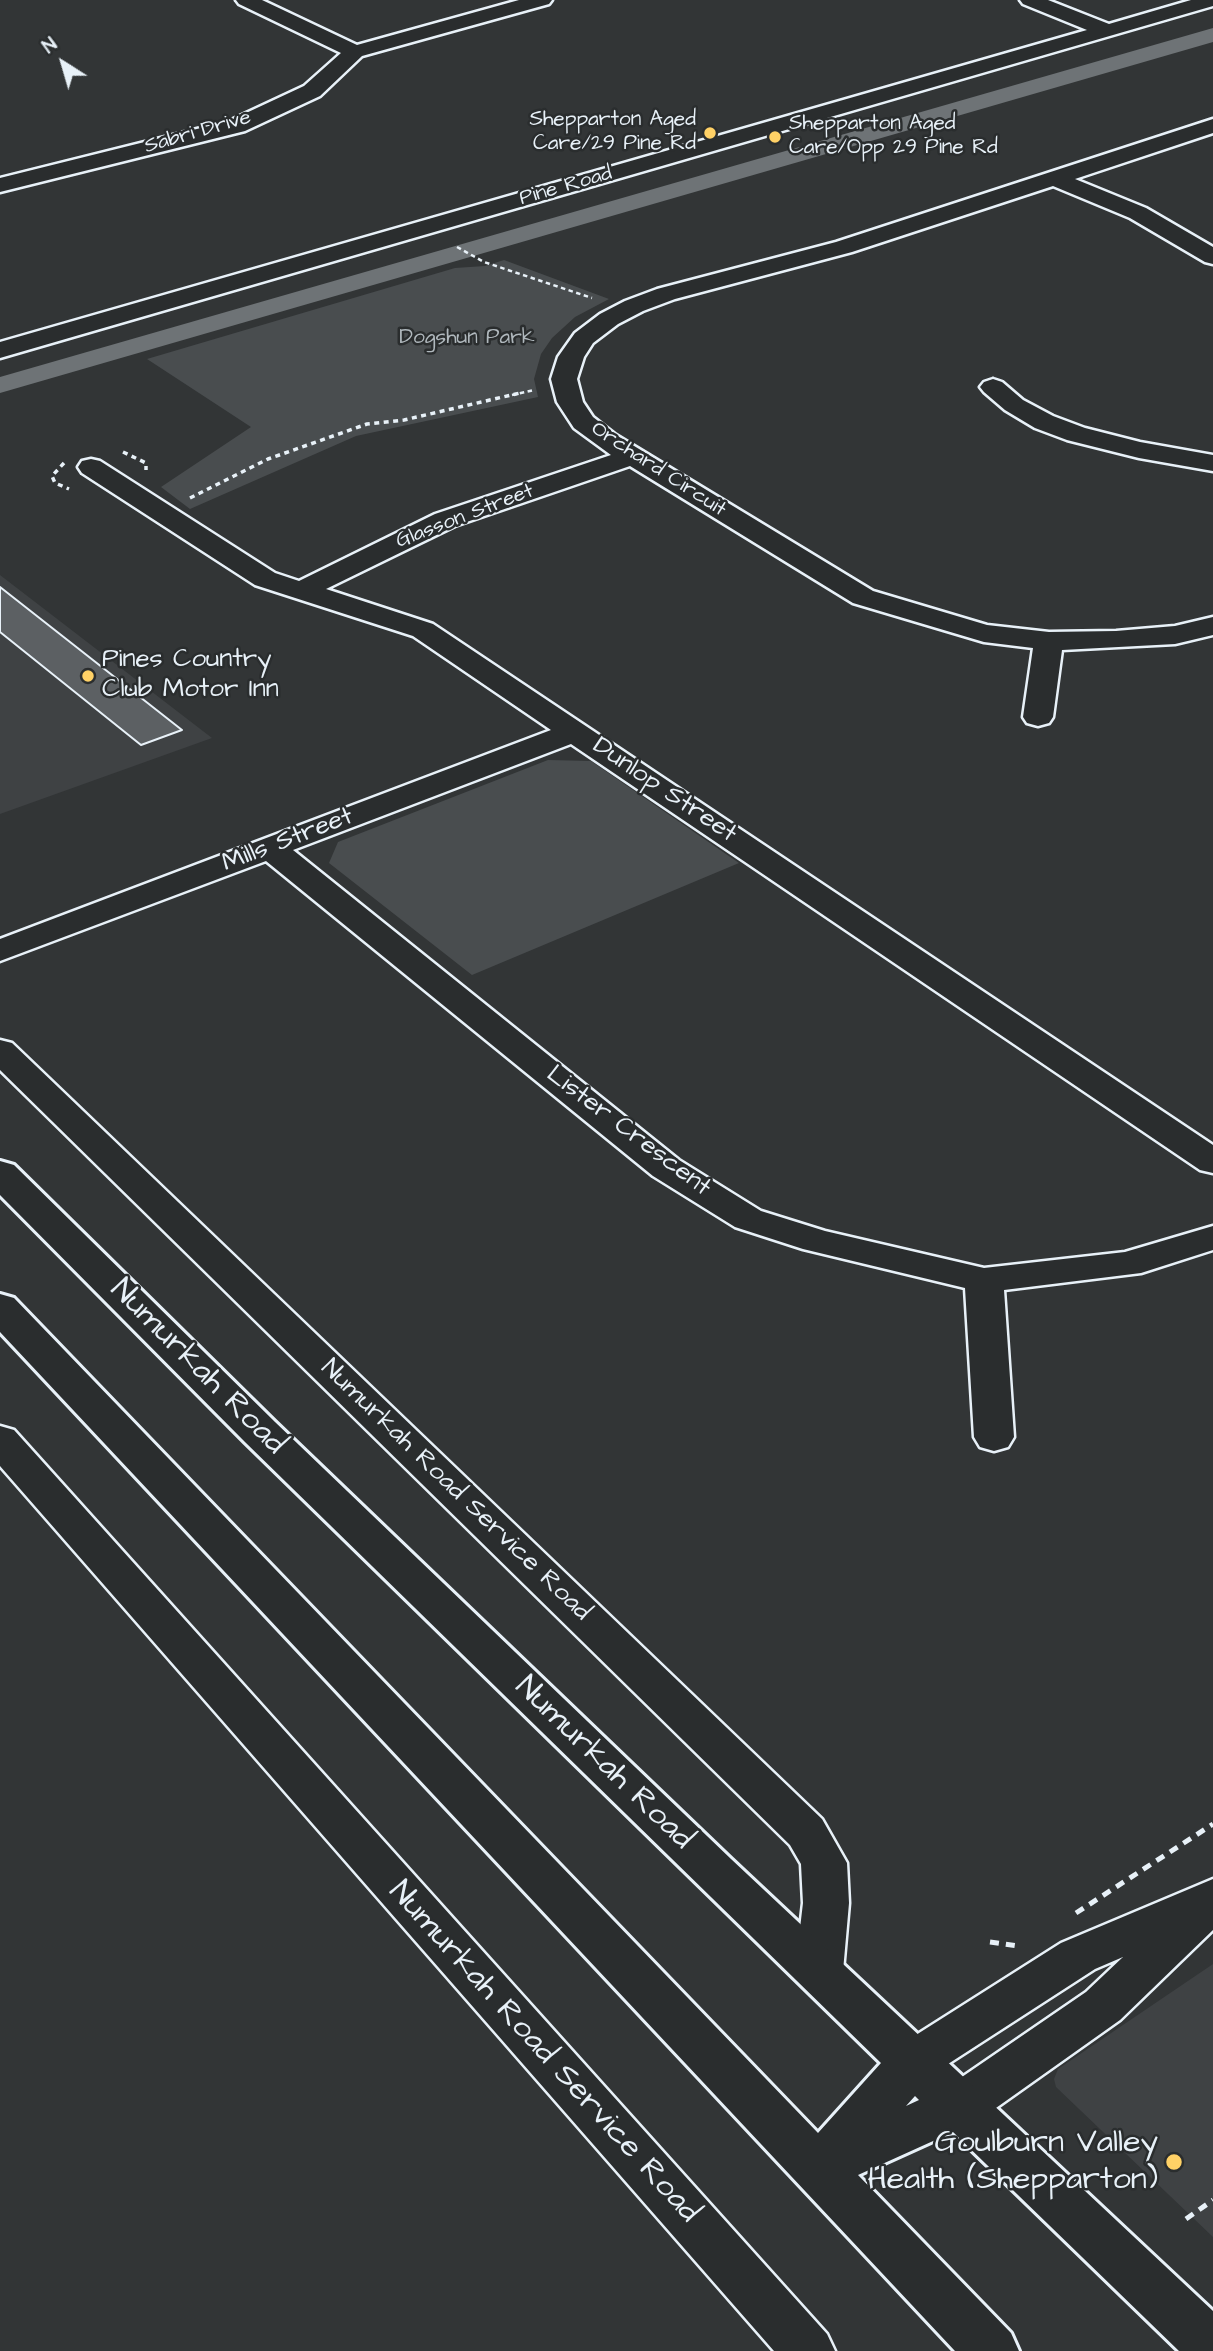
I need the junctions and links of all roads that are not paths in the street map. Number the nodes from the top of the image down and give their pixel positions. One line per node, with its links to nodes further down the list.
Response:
1 (246, 0): 6 (street)
2 (542, 0): 6 (street, Sabri Drive)
3 (1030, 0): 5 (street)
4 (1213, 0): 5 (street, Pine Road)
5 (1109, 31): 11 (street, Pine Road)
6 (355, 52): 9 (street, Sabri Drive)
7 (1213, 127): 8 (street)
8 (1052, 177): 10 (street); 13 (street, Orchard Circuit)
9 (0, 186)
10 (1213, 257)
11 (0, 350)
12 (993, 387): 14 (street)
13 (632, 457): 16 (street, Glasson Street); 18 (street, Orchard Circuit)
14 (1213, 463)
15 (91, 467): 16 (street, Dunlop Street)
16 (303, 590): 20 (street, Dunlop Street)
17 (1213, 626): 18 (street, Orchard Circuit)
18 (1049, 641): 19 (street)
19 (1038, 717)
20 (576, 731): 21 (street, Mills Street); 24 (street, Dunlop Street)
21 (270, 848): 22 (street, Mills Street); 27 (street, Lister Crescent)
22 (0, 951)
23 (0, 1050): 32 (street, Numurkah Road Service Road)
24 (1213, 1162)
25 (0, 1173): 32 (highway, Numurkah Road)
26 (1213, 1238): 27 (street, Lister Crescent)
27 (984, 1280): 29 (street)
28 (0, 1307): 35 (highway)
29 (994, 1437)
30 (0, 1440): 37 (street, Numurkah Road Service Road)
31 (1213, 1899): 33 (street); 34 (street)
32 (819, 1971): 33 (highway, Numurkah Road)
33 (914, 2061): 34 (highway, Numurkah Road); 35 (highway)
34 (961, 2105): 35 (highway); 36 (highway, Numurkah Road)
35 (818, 2169): 38 (highway)
36 (1213, 2347)
37 (808, 2351)
38 (991, 2351)

